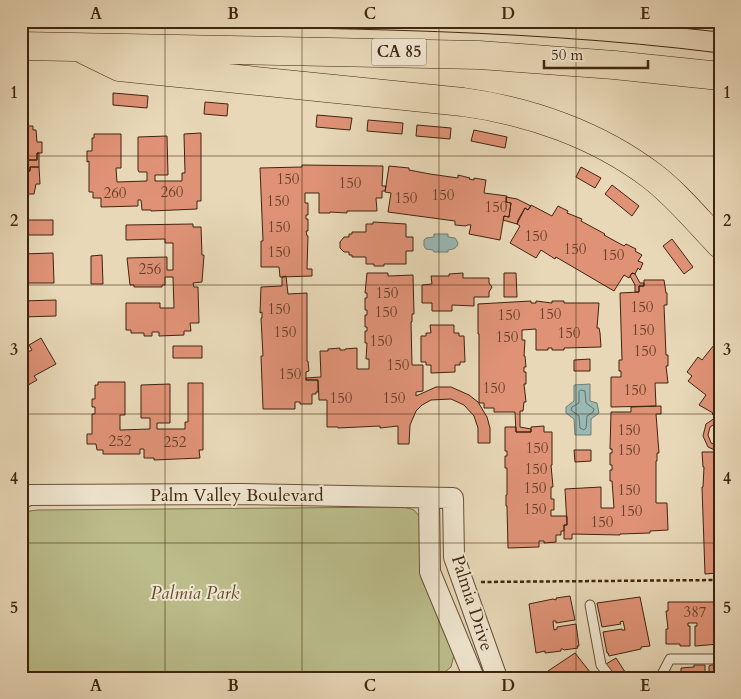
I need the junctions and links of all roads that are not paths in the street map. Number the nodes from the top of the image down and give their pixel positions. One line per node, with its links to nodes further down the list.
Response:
1 (21, 46): 2 (highway, CA 85)
2 (77, 47): 3 (highway, CA 85); 4 (highway)
3 (720, 76)
4 (720, 244)
5 (21, 498): 6 (street, Palm Valley Boulevard)
6 (429, 498): 7 (street, Palm Valley Boulevard); 10 (street, Palmia Drive)
7 (453, 498): 11 (street, Palmia Drive)
8 (590, 605): 12 (lane)
9 (720, 659): 13 (lane)
10 (474, 678)
11 (497, 678)
12 (611, 678)
13 (660, 678)

